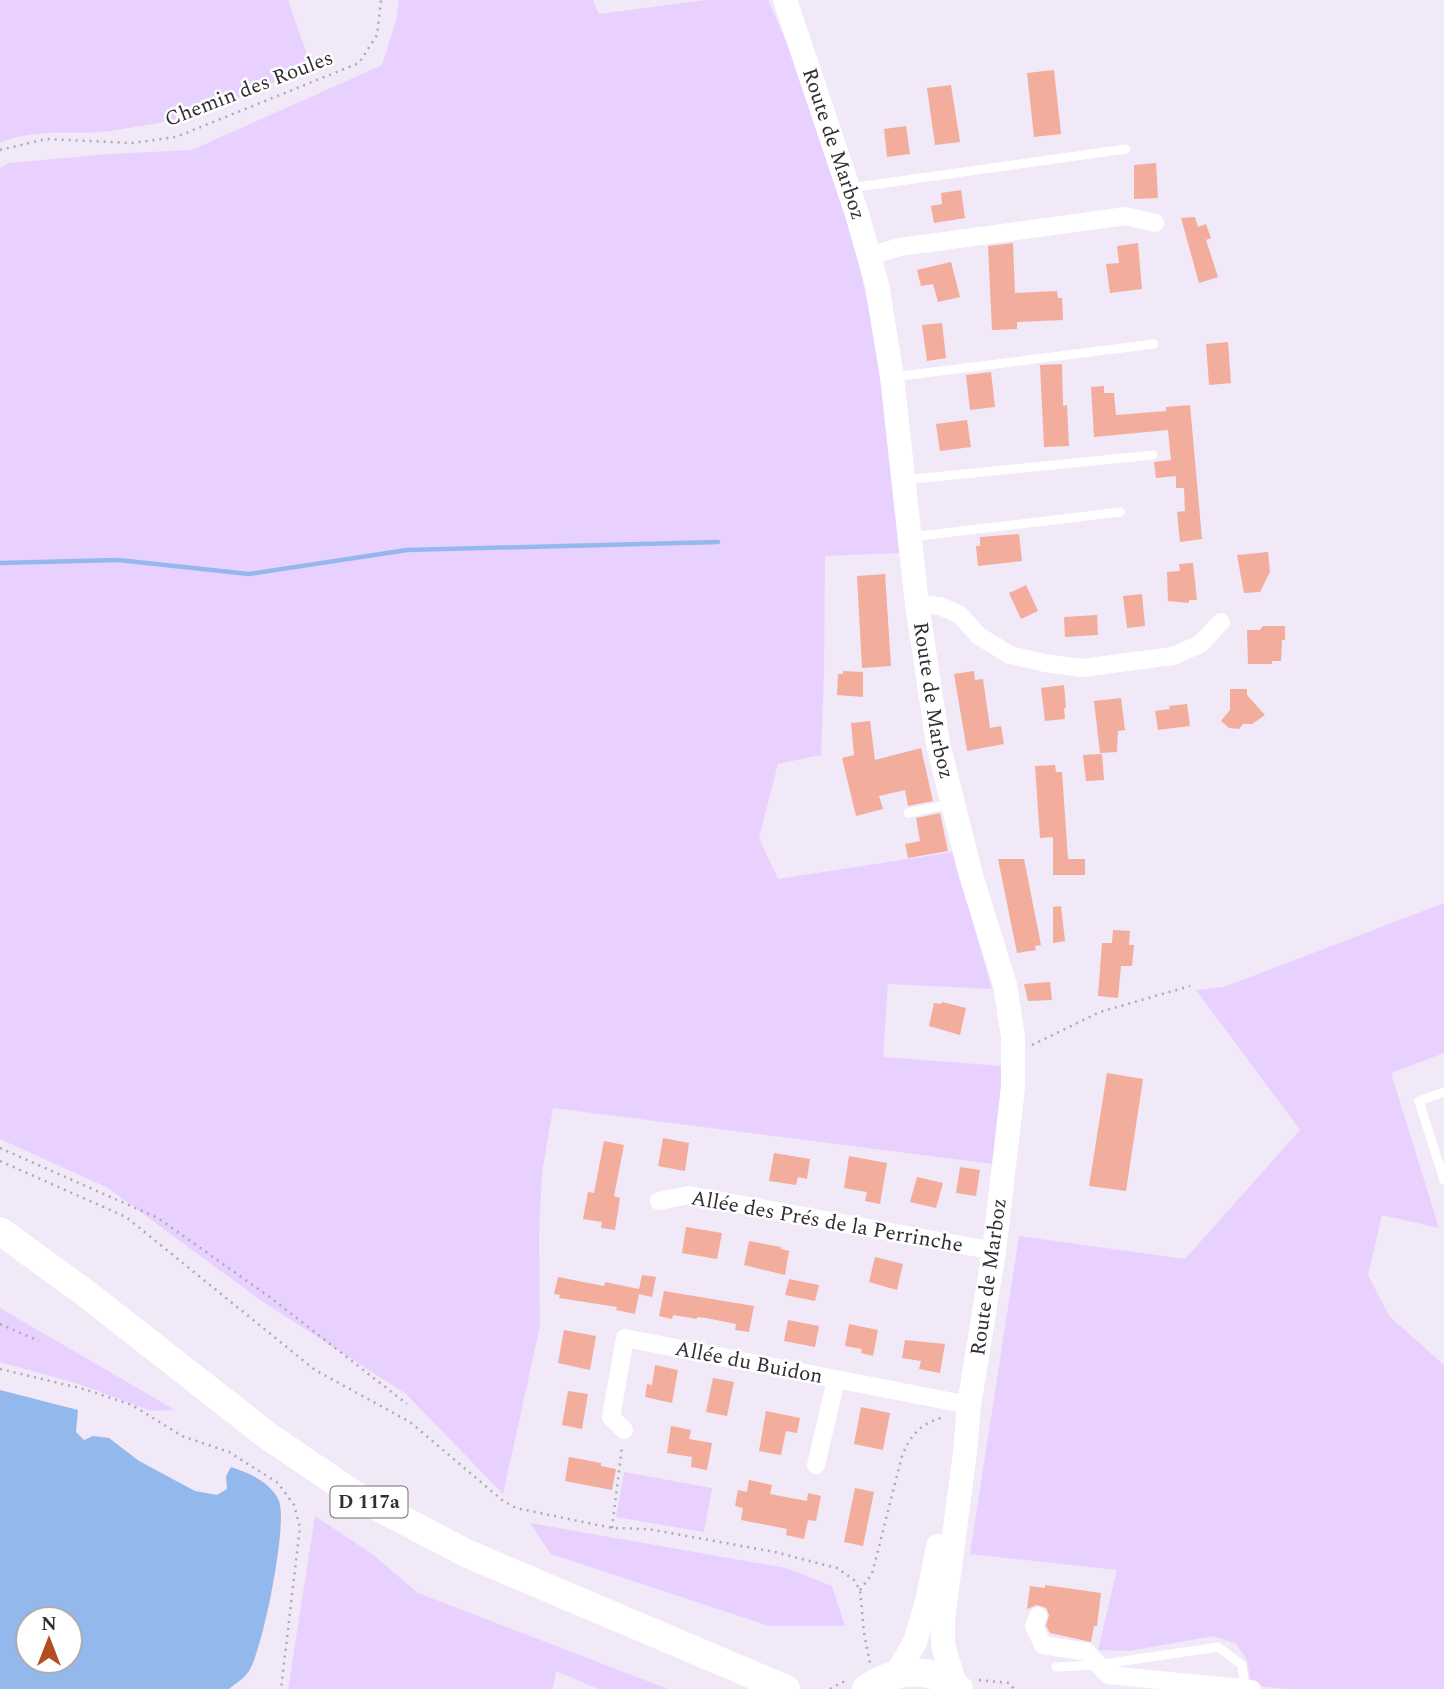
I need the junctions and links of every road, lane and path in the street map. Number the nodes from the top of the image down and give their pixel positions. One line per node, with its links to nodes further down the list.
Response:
1 (381, 0): 4 (path, Chemin des Roules)
2 (785, 0): 5 (main road, Route de Marboz)
3 (1126, 149): 5 (lane)
4 (0, 150)
5 (849, 188): 7 (main road, Route de Marboz)
6 (1155, 223): 7 (street)
7 (869, 256): 9 (main road, Route de Marboz)
8 (1154, 344): 9 (lane)
9 (892, 377): 11 (main road, Route de Marboz)
10 (1153, 454): 11 (lane)
11 (903, 480): 13 (main road, Route de Marboz)
12 (1121, 512): 13 (lane)
13 (909, 537): 14 (main road, Route de Marboz)
14 (917, 604): 15 (street); 16 (main road, Route de Marboz)
15 (1221, 622)
16 (951, 804): 17 (lane); 19 (main road, Route de Marboz)
17 (908, 813)
18 (1191, 986): 19 (path)
19 (1014, 1054): 26 (main road, Route de Marboz)
20 (1444, 1092): 23 (lane)
21 (0, 1148): 31 (path)
22 (0, 1161): 35 (path)
23 (1444, 1180)
24 (659, 1201): 26 (street, Allée des Prés de la Perrinche)
25 (0, 1231): 43 (main road, D 117a)
26 (995, 1251): 32 (main road, Route de Marboz)
27 (0, 1324): 28 (path)
28 (40, 1341)
29 (0, 1369): 42 (path)
30 (836, 1380): 32 (street, Allée du Buidon); 33 (street, Allée du Buidon); 34 (street)
31 (407, 1404)
32 (964, 1404): 36 (path); 40 (main road, Route de Marboz); 41 (main road, Route de Marboz)
33 (624, 1430): 35 (path)
34 (816, 1465)
35 (612, 1528): 36 (path)
36 (860, 1590): 40 (path)
37 (1038, 1616): 38 (street)
38 (1097, 1665): 39 (lane); 45 (street); 45 (lane)
39 (1056, 1667)
40 (878, 1677): 41 (main road)
41 (964, 1685): 44 (path)
42 (281, 1689)
43 (786, 1689)
44 (1014, 1689)
45 (1248, 1689)

